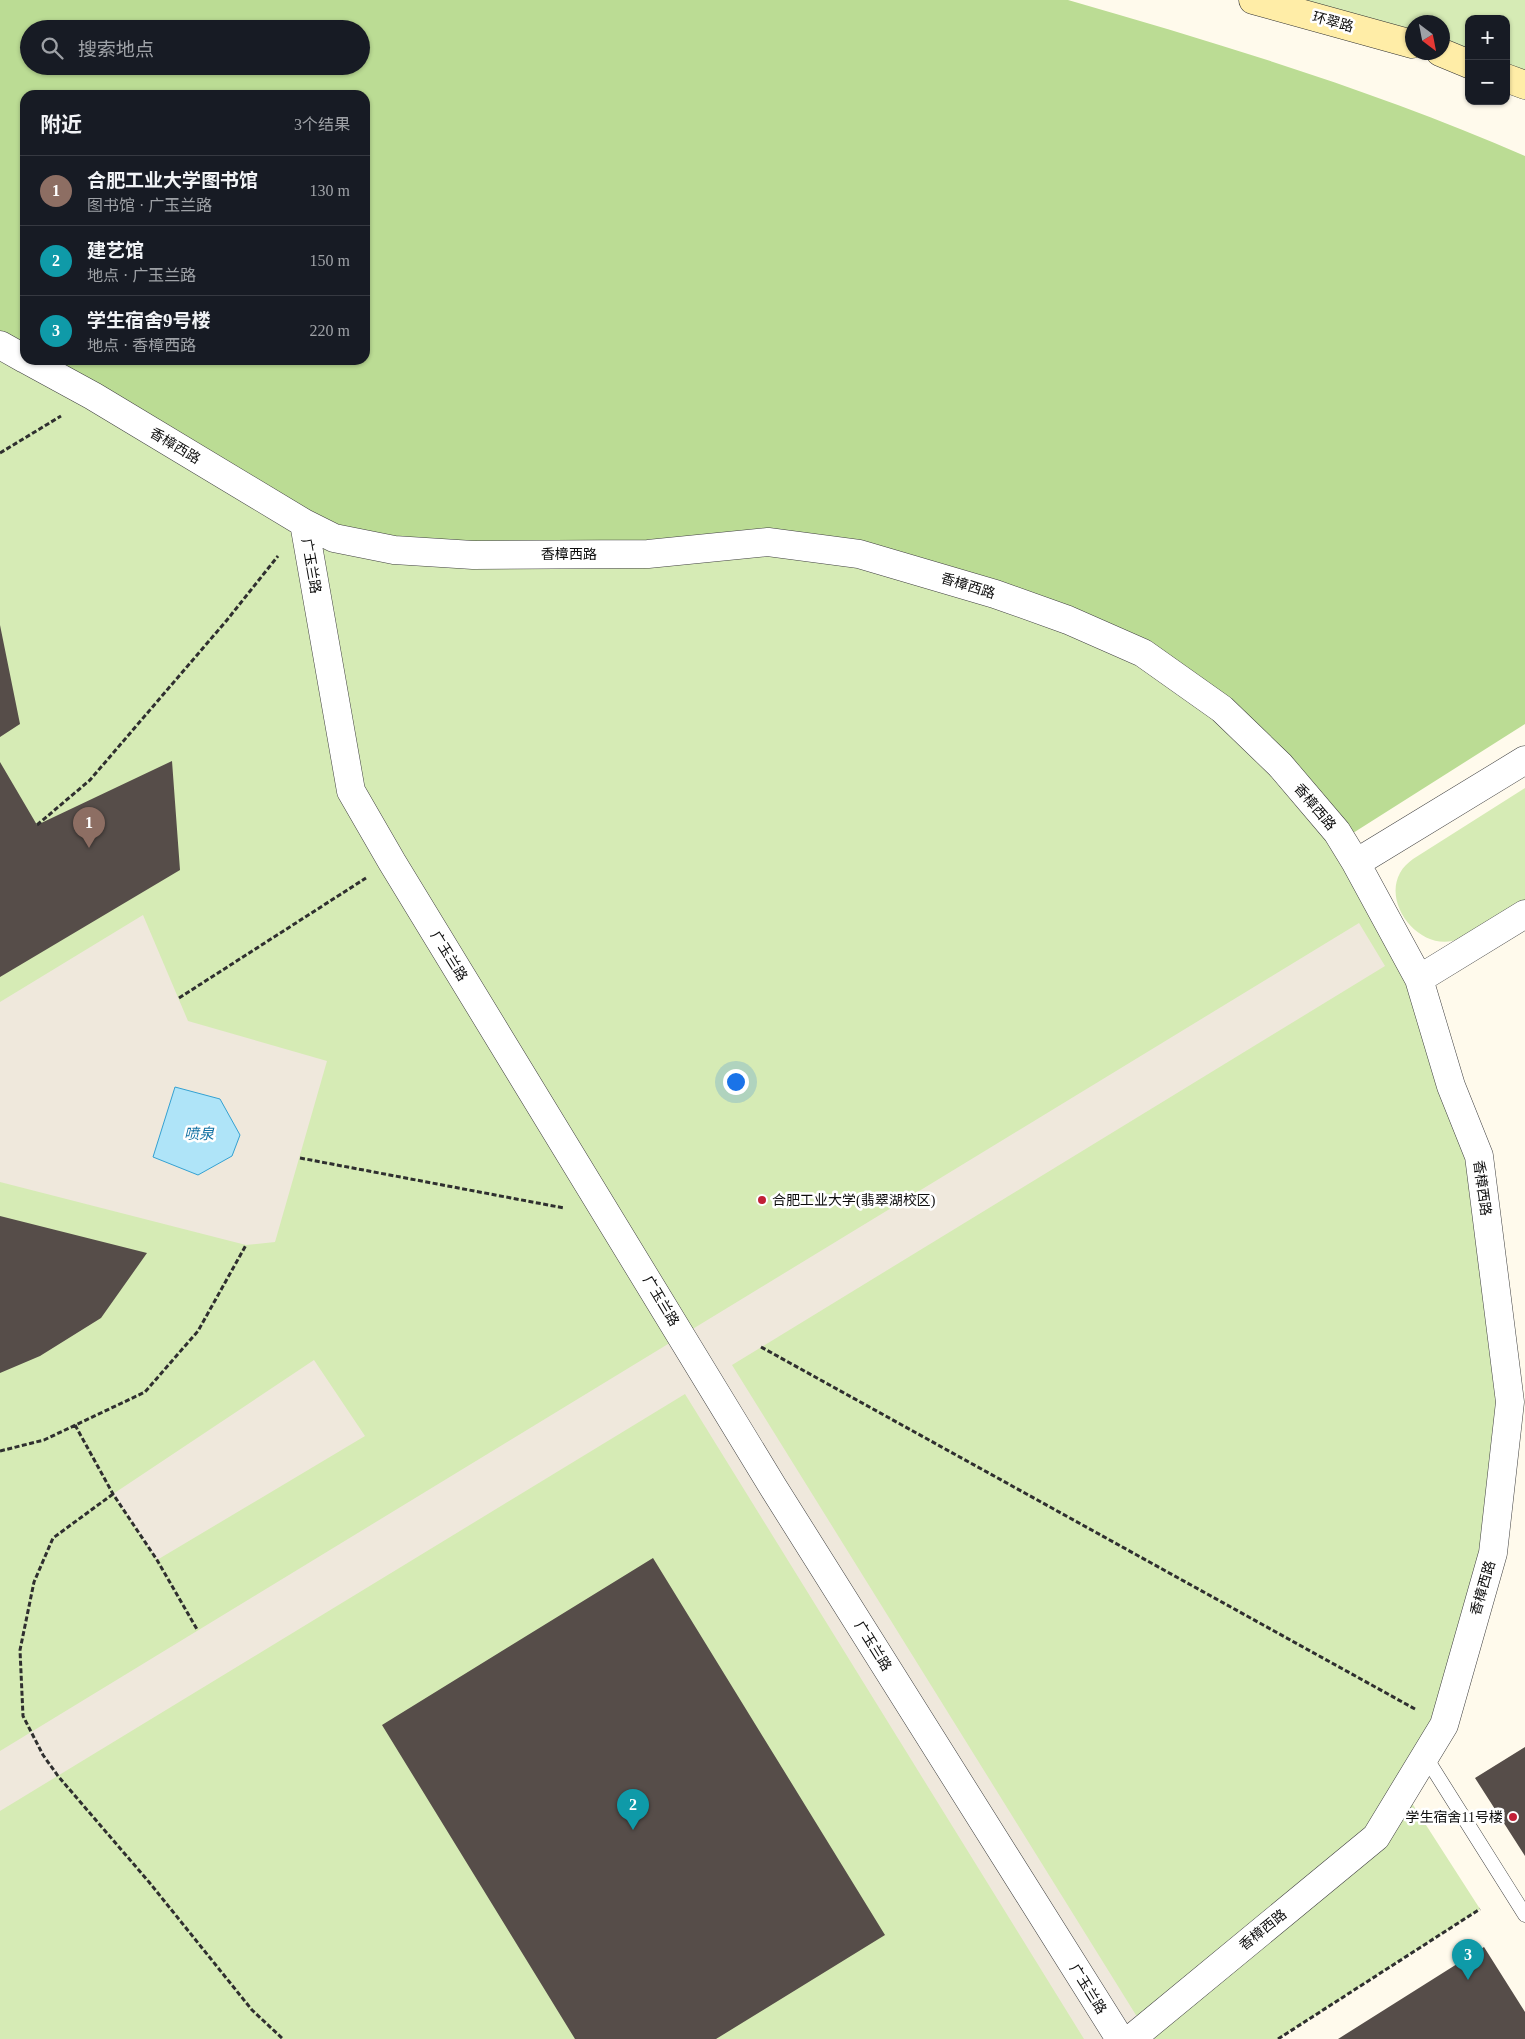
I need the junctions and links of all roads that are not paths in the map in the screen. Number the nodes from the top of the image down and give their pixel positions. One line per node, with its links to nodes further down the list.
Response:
1 (1253, 0): 2 (street, 环翠路)
2 (1405, 42)
3 (1450, 56): 4 (street)
4 (1465, 62)
5 (1510, 79): 6 (street)
6 (1525, 85)
7 (0, 345): 8 (street, 香樟西路)
8 (20, 356)
9 (37, 365): 10 (street, 香樟西路)
10 (304, 523): 12 (street, 香樟西路); 18 (street, 广玉兰路)
11 (1525, 760): 12 (street)
12 (1356, 863): 14 (street, 香樟西路)
13 (1525, 914): 14 (street)
14 (1419, 979): 15 (street, 香樟西路)
15 (1518, 1402): 16 (street, 香樟西路)
16 (1425, 1756): 17 (lane); 19 (street, 香樟西路)
17 (1525, 1915)
18 (1120, 2039)
19 (1131, 2039)

